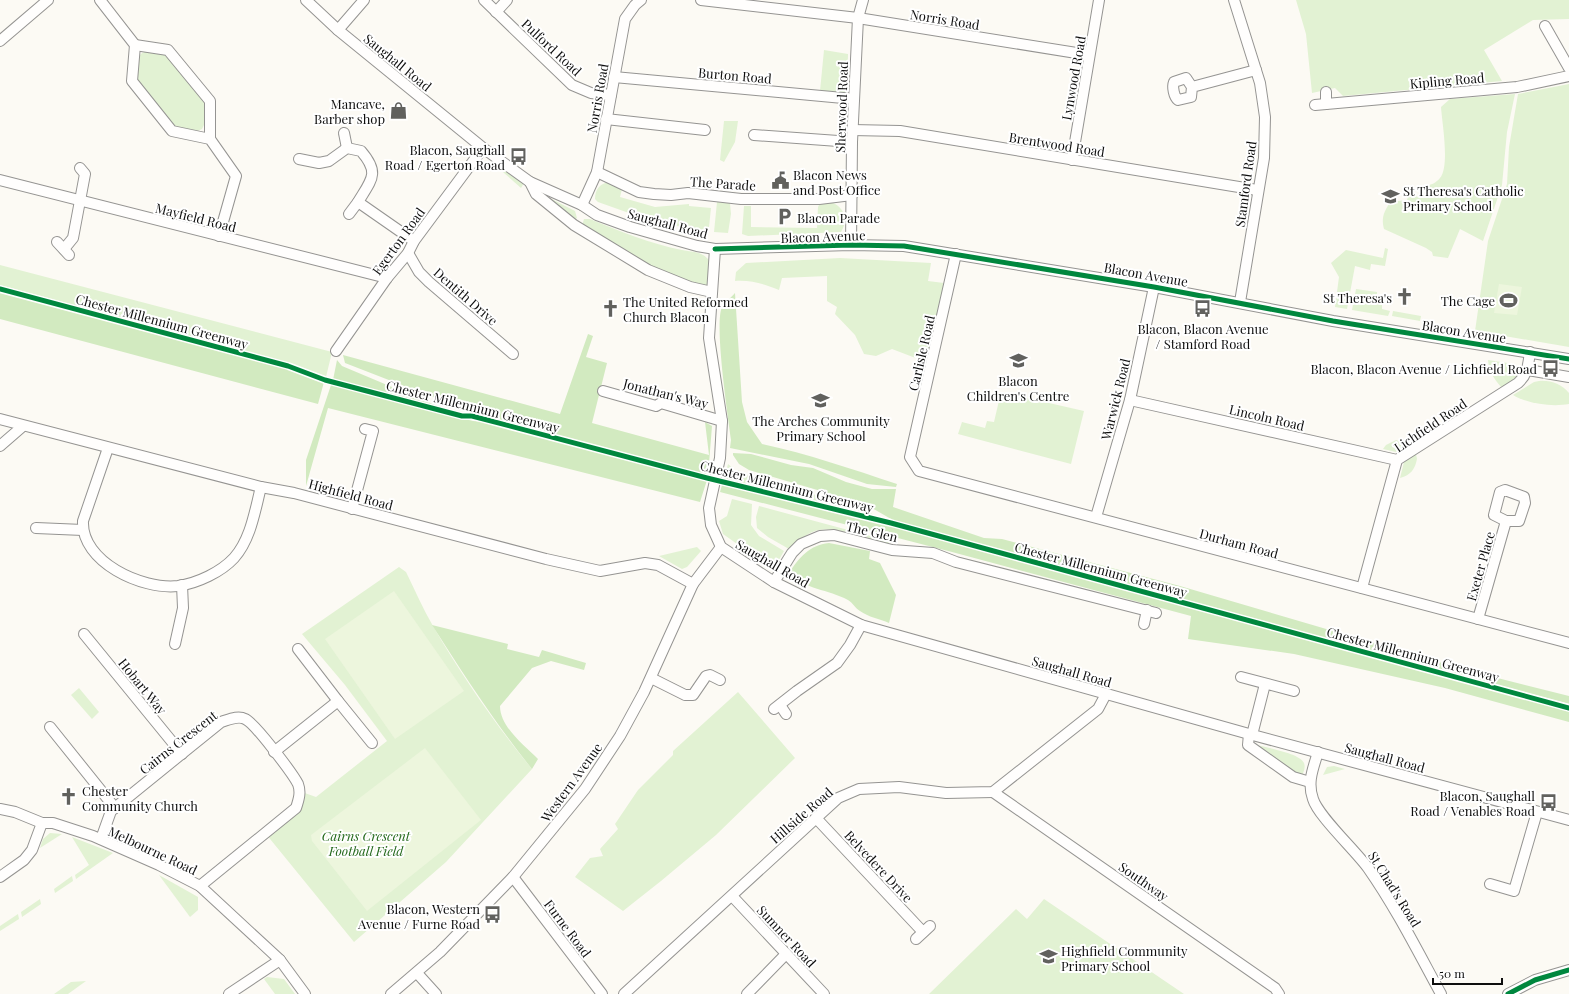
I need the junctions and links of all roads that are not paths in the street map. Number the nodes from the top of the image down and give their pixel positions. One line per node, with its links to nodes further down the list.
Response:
1 (48, 0): 16 (street)
2 (100, 0): 17 (street)
3 (306, 0): 15 (street, Saughall Road)
4 (364, 0): 15 (street)
5 (484, 0): 12 (street, Pulford Road)
6 (507, 0): 12 (street)
7 (641, 0): 22 (street, Norris Road)
8 (701, 0): 13 (street, Norris Road)
9 (863, 0): 13 (street, Sherwood Road)
10 (1099, 0): 18 (street, Lynwood Road)
11 (1234, 0): 20 (street, Stamford Road)
12 (496, 12): 25 (street, Pulford Road)
13 (858, 18): 18 (street, Norris Road); 26 (street, Sherwood Road)
14 (1545, 26): 19 (street)
15 (338, 30): 37 (street, Saughall Road)
16 (0, 41)
17 (135, 45): 34 (street); 34 (street)
18 (1089, 55): 39 (street, Lynwood Road)
19 (1569, 68)
20 (1256, 70): 23 (street); 44 (street, Stamford Road)
21 (1569, 76): 27 (street, Kipling Road)
22 (614, 77): 25 (street, Norris Road); 26 (street, Burton Road)
23 (1192, 87)
24 (1326, 92): 27 (street)
25 (611, 95): 29 (street, Norris Road)
26 (854, 99): 31 (street, Sherwood Road)
27 (1326, 104): 28 (street, Kipling Road)
28 (1315, 105)
29 (606, 119): 30 (street); 41 (street, Norris Road)
30 (706, 130)
31 (852, 130): 35 (street, Sherwood Road); 39 (street, Brentwood Road)
32 (344, 133): 36 (street)
33 (754, 135): 35 (street)
34 (210, 139): 50 (street)
35 (852, 142): 45 (street, Sherwood Road)
36 (347, 148): 38 (street); 47 (street)
37 (483, 148): 43 (street, Saughall Road); 51 (street, Egerton Road)
38 (299, 158)
39 (1072, 160): 44 (street, Brentwood Road)
40 (86, 171): 46 (street)
41 (597, 172): 45 (street, The Parade); 48 (street, Norris Road)
42 (0, 180): 46 (street, Mayfield Road)
43 (530, 182): 48 (street, Saughall Road); 59 (street)
44 (1258, 190): 60 (street, Stamford Road)
45 (852, 195): 52 (street, Sherwood Road)
46 (80, 200): 50 (street, Mayfield Road); 53 (street)
47 (358, 202): 49 (street); 51 (street)
48 (582, 205): 54 (street, Saughall Road)
49 (349, 214)
50 (219, 236): 57 (street, Mayfield Road)
51 (414, 241): 55 (street, Egerton Road)
52 (851, 245): 54 (street, Blacon Avenue); 56 (street, Blacon Avenue)
53 (63, 249)
54 (715, 249): 59 (street, Saughall Road)
55 (408, 253): 57 (street, Egerton Road); 63 (street, Dentith Drive)
56 (956, 254): 58 (street, Blacon Avenue); 75 (street, Carlisle Road)
57 (387, 278): 61 (street, Egerton Road)
58 (1154, 286): 60 (street, Blacon Avenue); 68 (street, Warwick Road)
59 (712, 292): 70 (street, Saughall Road)
60 (1240, 302): 62 (street, Blacon Avenue)
61 (336, 351)
62 (1530, 352): 64 (street, Blacon Avenue); 65 (street)
63 (513, 354)
64 (1569, 359)
65 (1528, 370): 66 (street); 76 (street, Lichfield Road)
66 (1569, 376)
67 (603, 391): 70 (street, Jonathan's Way)
68 (1130, 400): 76 (street, Lincoln Road); 79 (street, Warwick Road)
69 (0, 419): 71 (street, Highfield Road)
70 (722, 421): 83 (street, Saughall Road)
71 (23, 426): 73 (street); 74 (street, Highfield Road)
72 (365, 429): 78 (street)
73 (0, 446)
74 (108, 448): 77 (street, Highfield Road); 82 (street)
75 (910, 457): 79 (street, Durham Road)
76 (1397, 460): 87 (street, Lichfield Road)
77 (261, 487): 78 (street, Highfield Road); 85 (street)
78 (352, 508): 86 (street, Highfield Road)
79 (1096, 517): 87 (street, Durham Road)
80 (1506, 521): 88 (street, Exeter Place)
81 (37, 527): 82 (street)
82 (83, 530): 85 (street)
83 (721, 547): 84 (street, Saughall Road); 86 (street, Western Avenue)
84 (774, 582): 89 (street, The Glen); 90 (street, Saughall Road)
85 (182, 584): 93 (street)
86 (693, 584): 96 (street, Western Avenue)
87 (1362, 588): 88 (street, Durham Road)
88 (1478, 619): 92 (street, Durham Road)
89 (1144, 624)
90 (861, 626): 100 (street, Saughall Road); 102 (street)
91 (84, 634): 108 (street, Hobart Way)
92 (1569, 643)
93 (174, 644)
94 (298, 649): 101 (street)
95 (1241, 677): 98 (street)
96 (650, 678): 97 (street); 119 (street, Western Avenue)
97 (720, 680)
98 (1265, 684): 99 (street); 104 (street)
99 (1294, 691)
100 (1106, 694): 104 (street, Saughall Road); 110 (street)
101 (338, 701): 105 (street); 106 (street)
102 (786, 714)
103 (50, 727): 111 (street)
104 (1250, 734): 107 (street, Saughall Road); 109 (street)
105 (372, 743)
106 (274, 752): 108 (street, Cairns Crescent); 121 (street, Cairns Crescent)
107 (1318, 752): 109 (street, St Chad's Road); 113 (street, Saughall Road)
108 (182, 754): 111 (street, Cairns Crescent)
109 (1310, 782): 137 (street, St Chad's Road)
110 (993, 792): 114 (street, Hillside Road); 136 (street, Southway)
111 (115, 808): 117 (street, Cairns Crescent)
112 (0, 809): 116 (street, Melbourne Road)
113 (1537, 812): 115 (street, Saughall Road); 120 (street)
114 (816, 818): 122 (street, Hillside Road); 123 (street, Belvedere Drive)
115 (1569, 820)
116 (42, 823): 117 (street, Melbourne Road); 118 (street)
117 (101, 839): 121 (street, Melbourne Road)
118 (0, 877)
119 (513, 877): 127 (street, Western Avenue); 132 (street, Furne Road)
120 (1490, 884)
121 (200, 886): 125 (street, Melbourne Road)
122 (732, 896): 124 (street, Sumner Road); 133 (street, Hillside Road)
123 (923, 932)
124 (786, 954): 134 (street); 135 (street, Sumner Road)
125 (280, 960): 128 (street); 129 (street, Melbourne Road)
126 (1569, 970): 138 (street)
127 (417, 973): 130 (street, Western Avenue); 131 (street)
128 (229, 994)
129 (305, 994)
130 (391, 994)
131 (436, 994)
132 (602, 994)
133 (624, 994)
134 (747, 994)
135 (824, 994)
136 (1279, 994)
137 (1441, 994)
138 (1508, 994)

